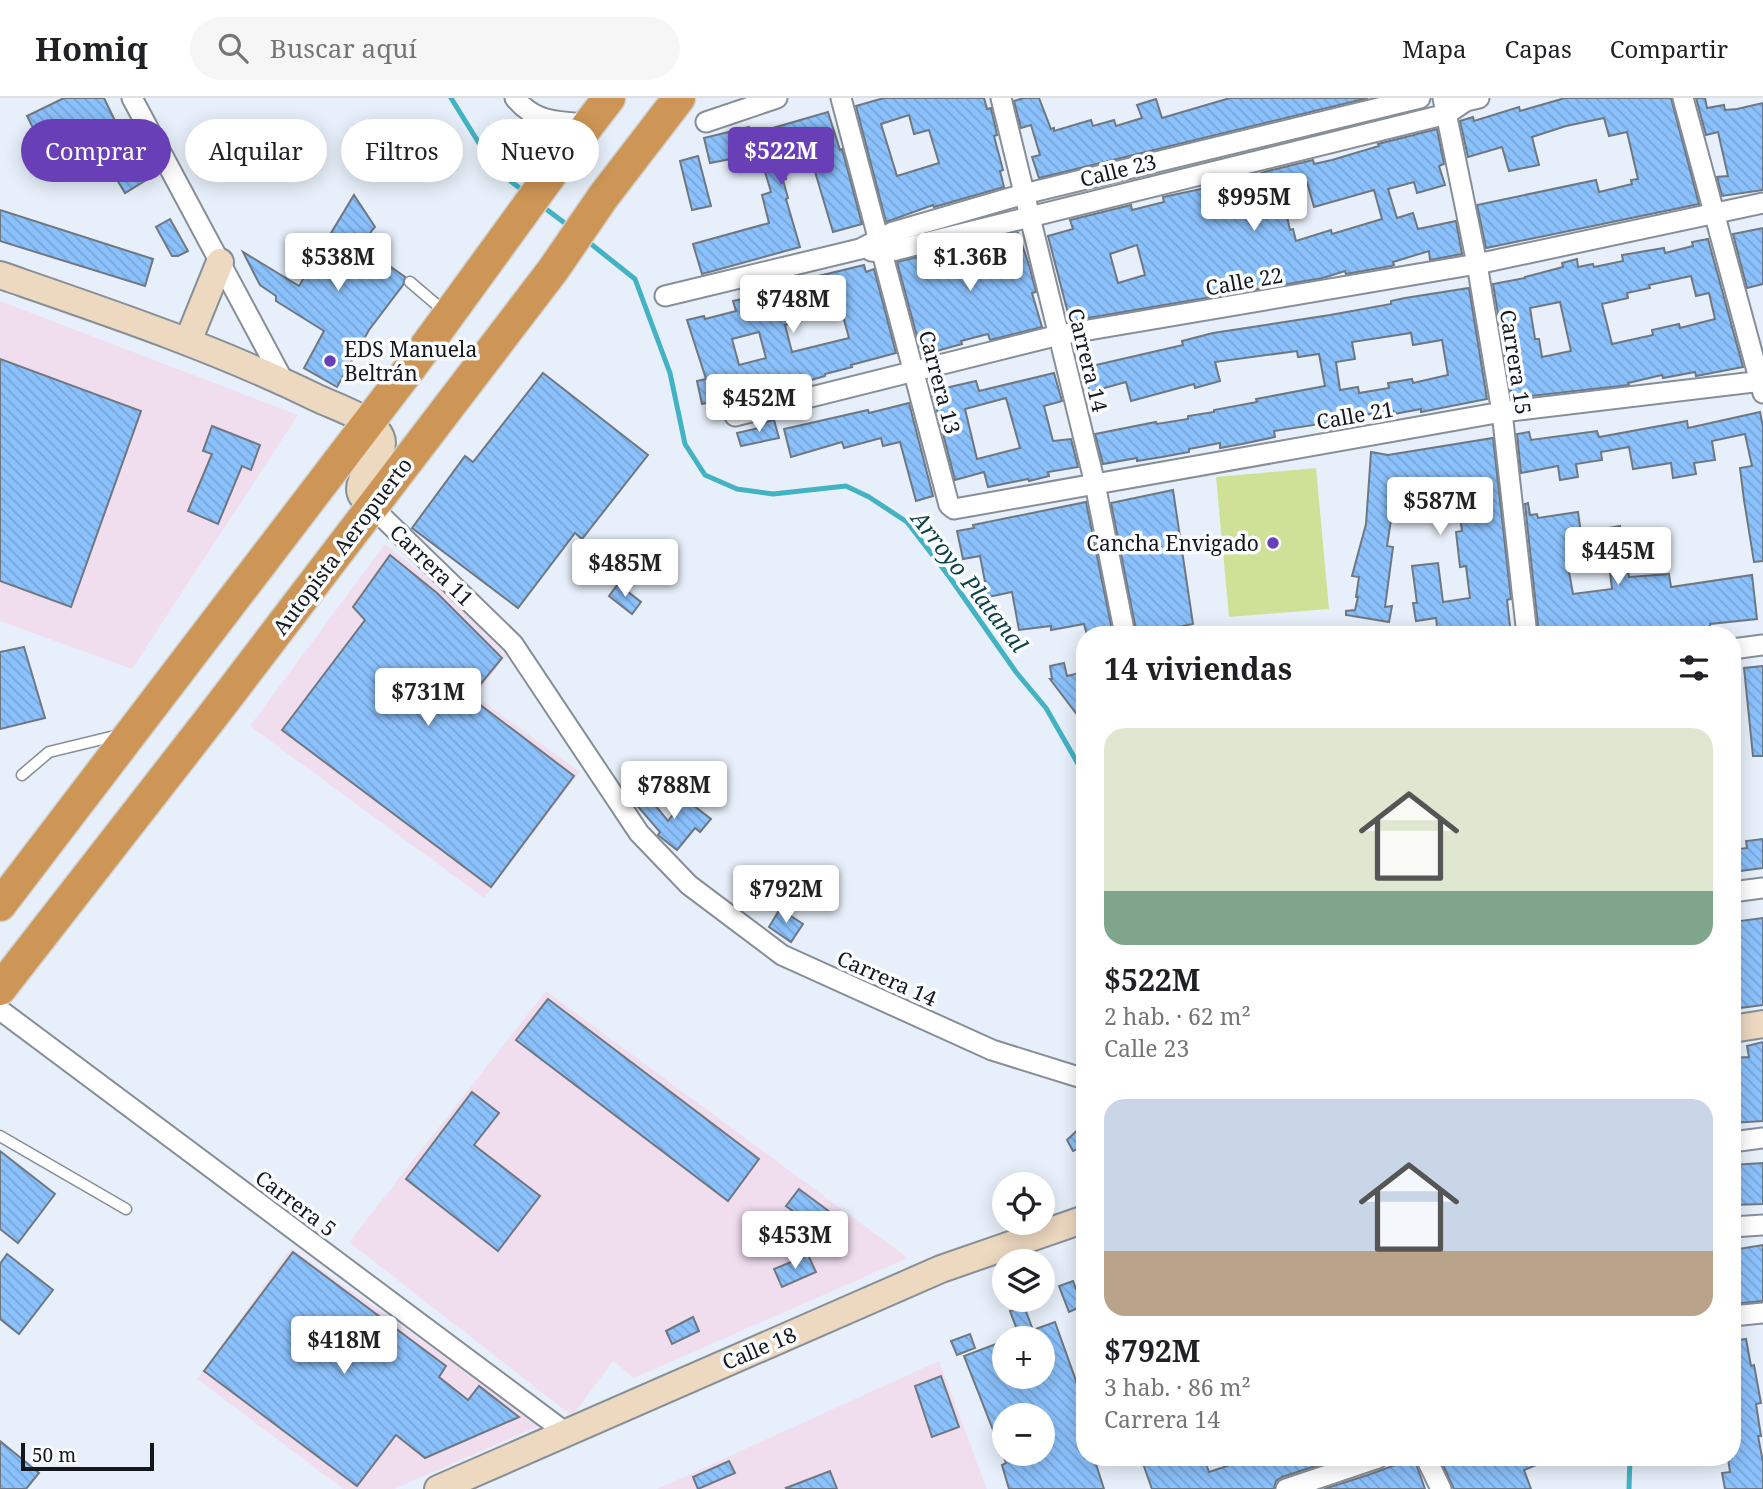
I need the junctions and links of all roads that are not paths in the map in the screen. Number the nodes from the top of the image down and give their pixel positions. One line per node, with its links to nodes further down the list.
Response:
1 (132, 98): 20 (street)
2 (515, 98): 11 (street)
3 (609, 98): 12 (highway)
4 (678, 98): 35 (highway, Autopista Aeropuerto)
5 (777, 98): 13 (street)
6 (841, 98): 19 (street, Carrera 13)
7 (1001, 98): 15 (street, Carrera 14)
8 (1420, 98): 15 (street, Calle 23)
9 (1683, 98): 17 (street)
10 (1457, 102): 18 (street, Calle 23); 21 (street, Carrera 15)
11 (544, 119)
12 (593, 119)
13 (706, 122)
14 (545, 182): 25 (highway)
15 (1024, 194): 18 (street, Carrera 14); 19 (street, Calle 23)
16 (1763, 203): 17 (street, Calle 22)
17 (1715, 213): 21 (street, Calle 22); 30 (street)
18 (1030, 216): 19 (street, Calle 23); 26 (street, Carrera 14)
19 (880, 245): 24 (street, Calle 23); 28 (street, Carrera 13)
20 (220, 262): 27 (main road); 29 (street)
21 (1477, 264): 26 (street, Calle 22); 31 (street, Carrera 15)
22 (0, 275): 27 (main road)
23 (410, 282): 25 (lane)
24 (665, 296)
25 (449, 314): 33 (highway)
26 (1059, 335): 28 (street, Calle 22); 34 (street, Carrera 14)
27 (188, 341): 29 (main road)
28 (915, 372): 32 (street, Calle 22); 36 (street, Carrera 13)
29 (284, 382): 33 (main road)
30 (1762, 385): 31 (street, Calle 21)
31 (1502, 412): 34 (street, Calle 21); 38 (street, Carrera 15)
32 (735, 416)
33 (367, 423): 35 (main road); 41 (highway)
34 (1095, 484): 36 (street, Calle 21); 37 (street, Carrera 14)
35 (372, 506): 43 (street, Carrera 11); 47 (highway, Autopista Aeropuerto)
36 (958, 510)
37 (1123, 626)
38 (1526, 626)
39 (1763, 645): 40 (street)
40 (1741, 648)
41 (132, 732): 42 (lane); 46 (highway)
42 (22, 775)
43 (689, 885): 51 (street, Carrera 14)
44 (1763, 888): 45 (street)
45 (1741, 891)
46 (0, 905)
47 (0, 989)
48 (0, 1010): 61 (street, Carrera 5)
49 (1763, 1024): 50 (main road)
50 (1741, 1028)
51 (1076, 1076)
52 (0, 1136): 55 (lane)
53 (1763, 1138): 54 (street)
54 (1741, 1141)
55 (125, 1209)
56 (1076, 1222): 61 (main road, Calle 18)
57 (1763, 1224): 58 (street)
58 (1741, 1226)
59 (1763, 1313): 60 (street)
60 (1741, 1315)
61 (565, 1432): 64 (main road, Calle 18)
62 (1354, 1466): 65 (street)
63 (1431, 1466): 66 (street)
64 (438, 1489)
65 (1286, 1489)
66 (1441, 1489)

